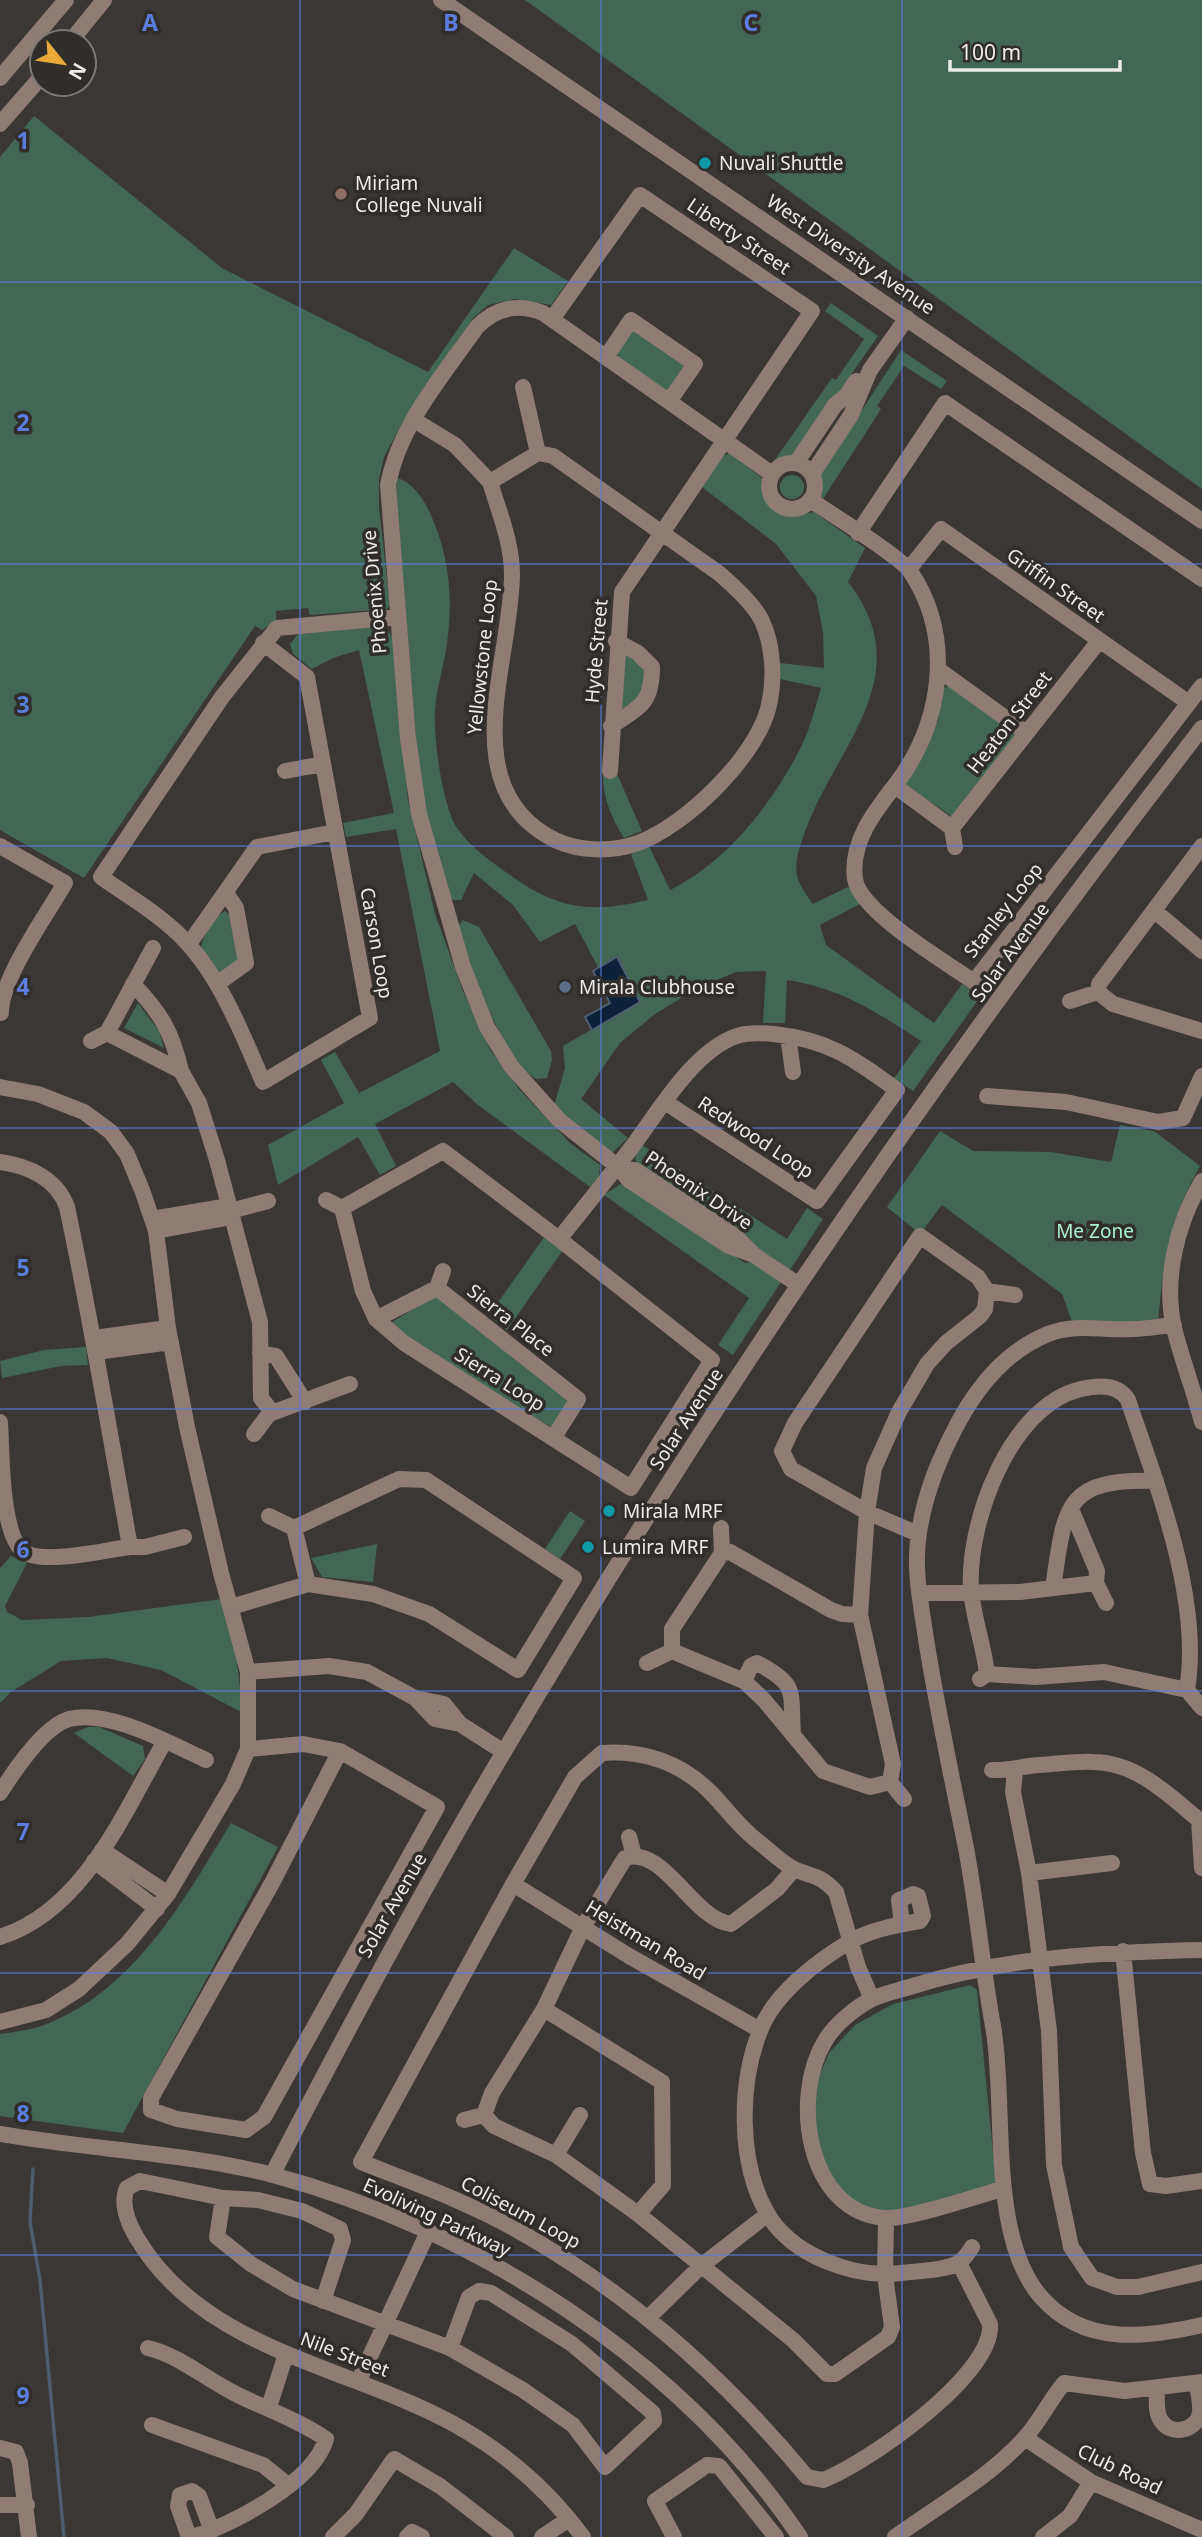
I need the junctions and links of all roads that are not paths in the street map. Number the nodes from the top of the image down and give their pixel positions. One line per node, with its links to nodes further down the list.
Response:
1 (66, 0): 5 (street)
2 (104, 0): 4 (street)
3 (442, 0): 8 (street, West Diversity Avenue)
4 (81, 28)
5 (0, 78)
6 (28, 92): 7 (street)
7 (0, 124)
8 (907, 318): 11 (street); 22 (street, West Diversity Avenue)
9 (552, 320): 10 (street, Phoenix Drive); 14 (street, Phoenix Drive); 15 (street, Liberty Street)
10 (606, 356): 13 (street, Phoenix Drive); 13 (street)
11 (870, 370): 17 (street); 19 (street)
12 (523, 387): 16 (street)
13 (670, 400): 15 (street, Phoenix Drive)
14 (414, 420): 20 (street, Yellowstone Loop); 27 (street, Phoenix Drive)
15 (725, 439): 18 (street, Phoenix Drive); 24 (street, Hyde Street)
16 (537, 453): 20 (street); 24 (street, Yellowstone Loop)
17 (796, 463): 18 (street); 19 (street)
18 (772, 474): 21 (street)
19 (812, 474): 21 (street)
20 (490, 482): 24 (street, Yellowstone Loop)
21 (810, 500): 23 (street)
22 (1202, 521)
23 (858, 533): 25 (street); 26 (street)
24 (661, 534): 28 (street, Hyde Street)
25 (909, 569): 29 (street, Griffin Street); 31 (street, Stanley Loop)
26 (1202, 579)
27 (398, 617): 30 (street, Carson Loop); 68 (street, Phoenix Drive)
28 (617, 641): 34 (street, Hyde Street); 34 (street)
29 (1099, 641): 33 (street, Griffin Street); 36 (street, Heaton Street)
30 (262, 643): 37 (street, Carson Loop); 48 (street, Carson Loop)
31 (939, 670): 36 (street); 40 (street, Stanley Loop)
32 (1202, 686): 33 (street, Stanley Loop)
33 (1189, 703): 40 (street, Stanley Loop)
34 (611, 726): 39 (street, Hyde Street)
35 (1202, 728): 77 (street, Solar Avenue)
36 (1026, 733): 41 (street, Heaton Street)
37 (323, 764): 38 (street); 42 (street, Carson Loop)
38 (285, 771)
39 (610, 771)
40 (895, 786): 41 (street)
41 (951, 828): 45 (street)
42 (335, 832): 46 (street); 53 (street, Carson Loop)
43 (0, 846): 51 (street)
44 (1202, 846): 47 (street)
45 (955, 847)
46 (226, 893): 48 (street); 53 (street)
47 (1156, 912): 50 (street); 54 (street)
48 (188, 944): 53 (street, Carson Loop)
49 (153, 948): 52 (street)
50 (1202, 951)
51 (7, 968): 56 (street)
52 (133, 984): 58 (street); 61 (street)
53 (217, 984)
54 (1098, 992): 55 (street); 57 (street)
55 (1070, 1000)
56 (1, 1004)
57 (1202, 1031)
58 (107, 1033): 60 (street); 61 (street)
59 (788, 1036): 62 (street); 66 (street, Redwood Loop); 66 (street, Redwood Loop)
60 (90, 1041)
61 (181, 1071): 73 (street)
62 (793, 1072)
63 (1202, 1076): 65 (street)
64 (0, 1087): 74 (street)
65 (987, 1096)
66 (665, 1102): 68 (street, Redwood Loop)
67 (0, 1163): 84 (street)
68 (617, 1166): 75 (street, Redwood Loop); 77 (street, Phoenix Drive)
69 (1202, 1181): 82 (street)
70 (326, 1200): 72 (street)
71 (268, 1201): 73 (street)
72 (342, 1208): 75 (street, Sierra Loop); 81 (street, Sierra Loop)
73 (230, 1211): 74 (street); 85 (street)
74 (154, 1225): 83 (street)
75 (559, 1238): 92 (street, Sierra Loop)
76 (443, 1271): 78 (street)
77 (799, 1285): 121 (street, Solar Avenue)
78 (437, 1288): 81 (street, Sierra Place); 92 (street, Sierra Place)
79 (987, 1291): 80 (street); 95 (street); 95 (street)
80 (1016, 1295)
81 (376, 1319): 92 (street, Sierra Loop)
82 (1174, 1325): 90 (street); 99 (street)
83 (170, 1335): 84 (street); 109 (street)
84 (95, 1345): 101 (street)
85 (260, 1353): 87 (street); 88 (street)
86 (350, 1384): 87 (street)
87 (304, 1402): 88 (street)
88 (272, 1412): 91 (street)
89 (0, 1422): 101 (street)
90 (1202, 1422)
91 (254, 1434)
92 (554, 1437)
93 (1156, 1481): 94 (street); 106 (street); 115 (street)
94 (1071, 1509): 103 (street); 105 (street)
95 (867, 1512): 99 (street); 110 (street)
96 (268, 1517): 97 (street)
97 (293, 1528): 104 (street); 104 (street)
98 (721, 1528): 102 (street)
99 (918, 1534): 107 (street)
100 (184, 1537): 101 (street)
101 (130, 1547)
102 (722, 1553): 110 (street); 111 (street)
103 (1096, 1583): 105 (street); 108 (street)
104 (309, 1584): 109 (street)
105 (1053, 1588): 106 (street)
106 (971, 1591): 107 (street); 115 (street)
107 (919, 1593): 145 (street)
108 (1106, 1603)
109 (231, 1607): 113 (street)
110 (860, 1615): 125 (street)
111 (672, 1651): 112 (street); 114 (street)
112 (648, 1663)
113 (248, 1672): 119 (street); 121 (street)
114 (744, 1681): 117 (street); 117 (street)
115 (1188, 1690): 116 (street)
116 (1202, 1708)
117 (793, 1736): 125 (street)
118 (165, 1741): 122 (street); 126 (street); 130 (street)
119 (248, 1749): 120 (street); 136 (street)
120 (340, 1751): 120 (street)
121 (504, 1752): 155 (street, Solar Avenue)
122 (205, 1760)
123 (992, 1770): 124 (street)
124 (1015, 1771): 132 (street); 134 (street)
125 (890, 1782): 127 (street)
126 (0, 1793)
127 (904, 1799)
128 (629, 1837): 129 (street)
129 (634, 1855): 133 (street); 139 (street)
130 (98, 1856): 136 (street); 137 (street); 140 (street)
131 (1112, 1863): 134 (street)
132 (1202, 1868)
133 (794, 1869): 135 (street, Coliseum Loop); 141 (street)
134 (1029, 1873): 144 (street)
135 (513, 1884): 139 (street, Heistman Road); 171 (street, Coliseum Loop)
136 (168, 1894): 137 (street)
137 (157, 1909): 148 (street)
138 (902, 1924): 141 (street)
139 (583, 1927): 147 (street); 149 (street, Heistman Road)
140 (0, 1937)
141 (850, 1942): 146 (street); 149 (street)
142 (1202, 1950): 143 (street)
143 (1124, 1951): 144 (street); 157 (street)
144 (1038, 1961): 145 (street); 168 (street)
145 (982, 1968): 146 (street); 158 (street)
146 (872, 1999): 163 (street)
147 (544, 2009): 150 (street); 161 (street)
148 (0, 2021)
149 (760, 2030): 162 (street)
150 (484, 2115): 152 (street); 154 (street)
151 (580, 2115): 154 (street)
152 (464, 2120)
153 (0, 2134): 155 (street, Evoliving Parkway)
154 (556, 2155): 161 (street)
155 (272, 2175): 164 (street, Evoliving Parkway)
156 (1202, 2181): 157 (street)
157 (1150, 2184): 159 (street)
158 (1002, 2189): 163 (street); 173 (street)
159 (1137, 2196)
160 (223, 2198): 170 (street); 170 (street); 176 (street, Nile Street)
161 (638, 2214): 167 (street)
162 (768, 2214): 167 (street); 169 (street)
163 (886, 2219): 169 (street)
164 (428, 2232): 172 (street); 201 (street, Evoliving Parkway)
165 (972, 2247): 166 (street)
166 (959, 2263): 169 (street); 171 (street, Coliseum Loop)
167 (701, 2266): 169 (street); 171 (street)
168 (1202, 2272)
169 (885, 2275)
170 (323, 2301): 172 (street)
171 (648, 2318)
172 (385, 2325): 174 (street); 177 (street)
173 (1202, 2325)
174 (450, 2347): 174 (street)
175 (148, 2348): 180 (street)
176 (286, 2354): 177 (street, Nile Street); 180 (street)
177 (359, 2380): 188 (street, Nile Street)
178 (1199, 2383): 179 (street); 179 (street)
179 (1157, 2389): 182 (street)
180 (269, 2407): 185 (street)
181 (152, 2425): 185 (street)
182 (1026, 2438): 184 (street, Club Road); 202 (street)
183 (0, 2448): 187 (street)
184 (1091, 2482): 189 (street, Club Road); 203 (street)
185 (289, 2486): 190 (street)
186 (0, 2505): 187 (street)
187 (27, 2505): 191 (street)
188 (569, 2519): 197 (street); 198 (street, Nile Street)
189 (1202, 2530)
190 (212, 2531): 192 (street); 192 (street)
191 (29, 2537)
192 (190, 2537)
193 (333, 2537): 196 (street)
194 (407, 2537): 195 (street)
195 (422, 2537)
196 (506, 2537)
197 (542, 2537)
198 (583, 2537)
199 (674, 2537): 200 (street)
200 (776, 2537)
201 (800, 2537)
202 (895, 2537)
203 (1043, 2537)

